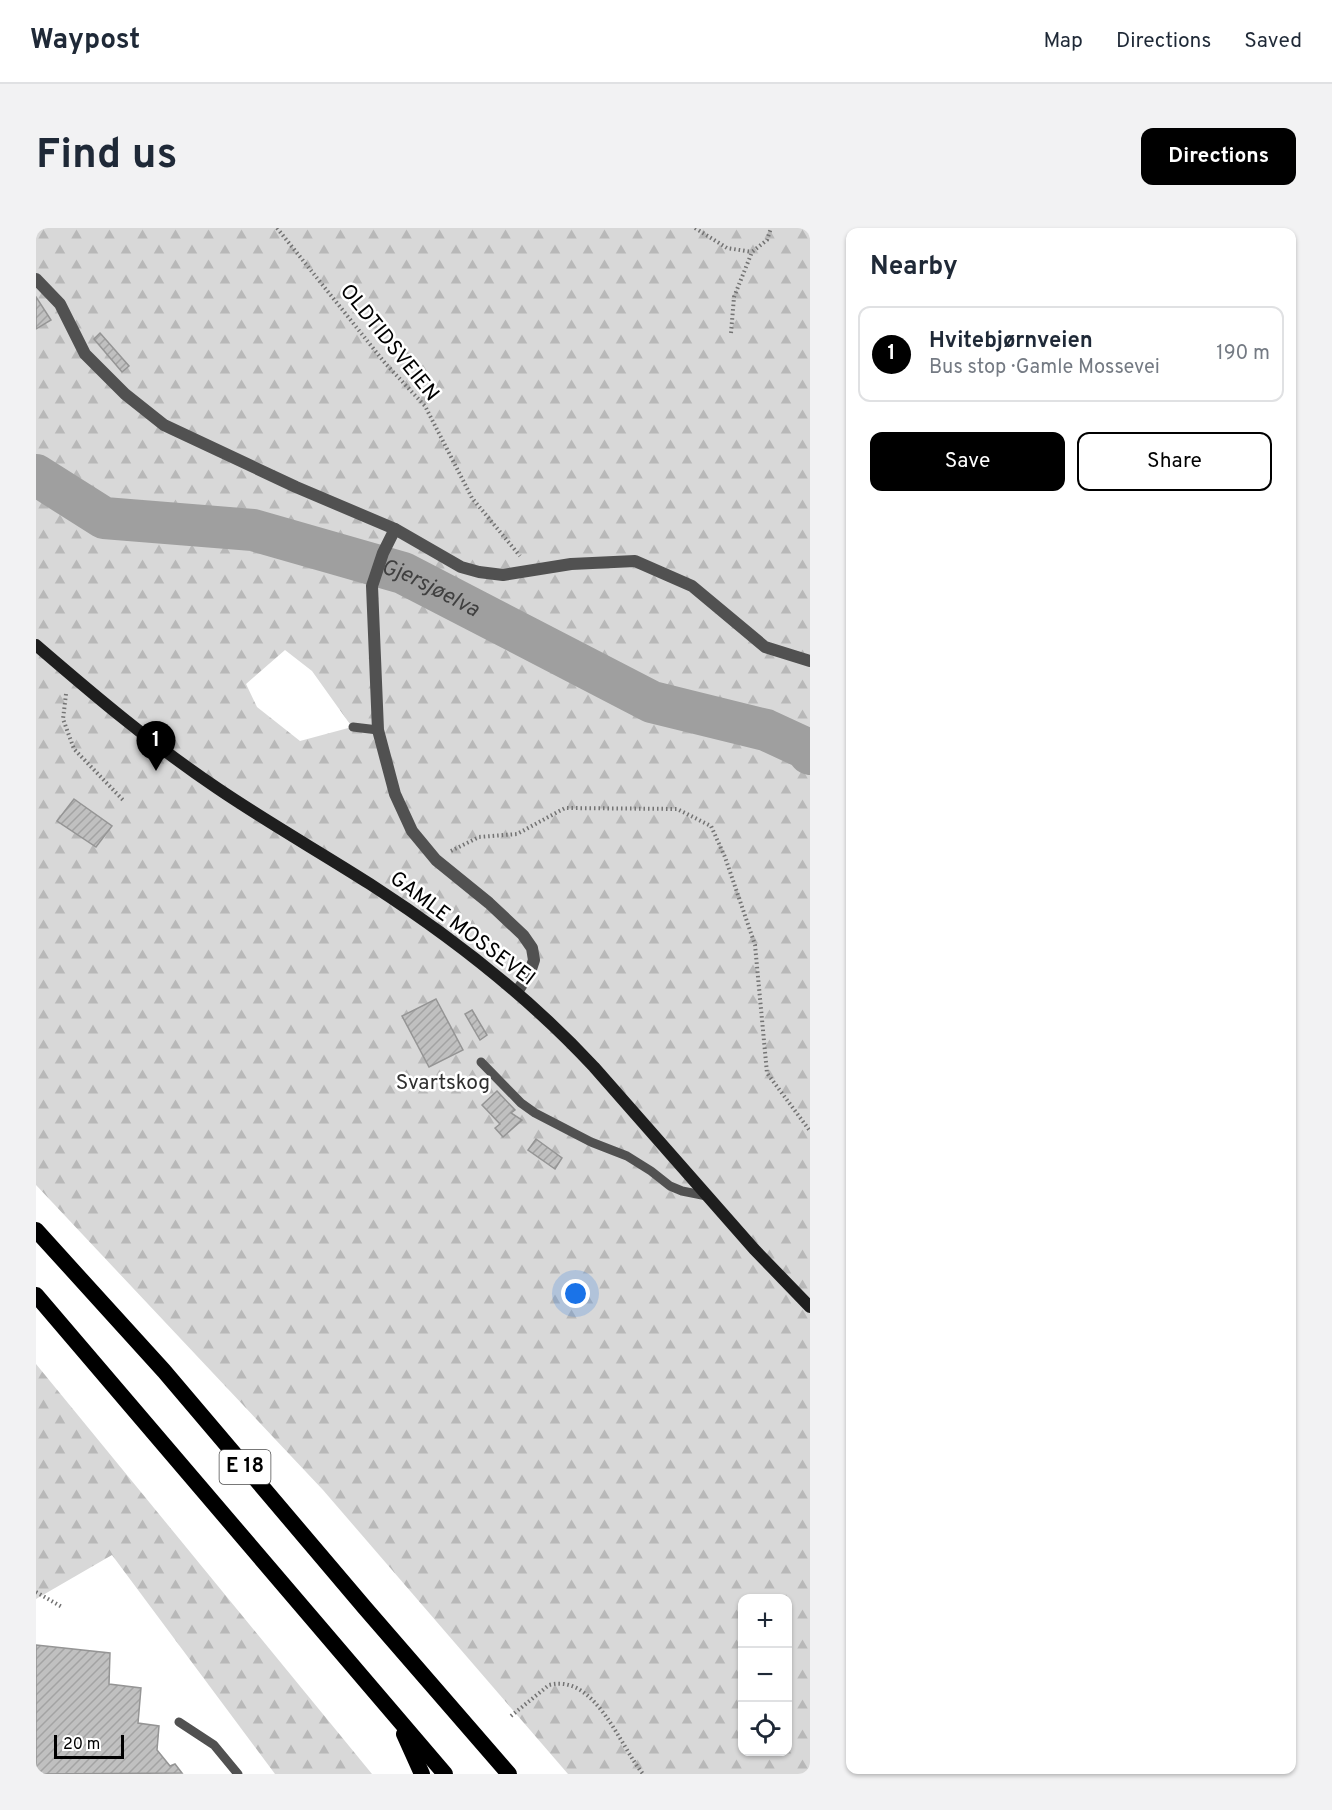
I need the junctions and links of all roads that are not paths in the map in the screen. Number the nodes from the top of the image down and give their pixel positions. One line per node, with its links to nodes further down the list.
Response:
1 (36, 279): 2 (street)
2 (395, 529): 4 (street); 6 (street)
3 (36, 645): 7 (main road, GAMLE MOSSEVEI)
4 (810, 661)
5 (353, 727): 6 (lane)
6 (378, 730): 7 (street)
7 (517, 992): 9 (main road, GAMLE MOSSEVEI)
8 (481, 1062): 9 (lane)
9 (707, 1196): 12 (main road, GAMLE MOSSEVEI)
10 (36, 1230): 18 (highway, E 18)
11 (36, 1295): 13 (highway, E 18)
12 (810, 1307)
13 (394, 1714): 16 (highway, E 18); 17 (highway, E 18)
14 (179, 1722): 15 (lane)
15 (238, 1774)
16 (422, 1774)
17 (445, 1774)
18 (509, 1774)

